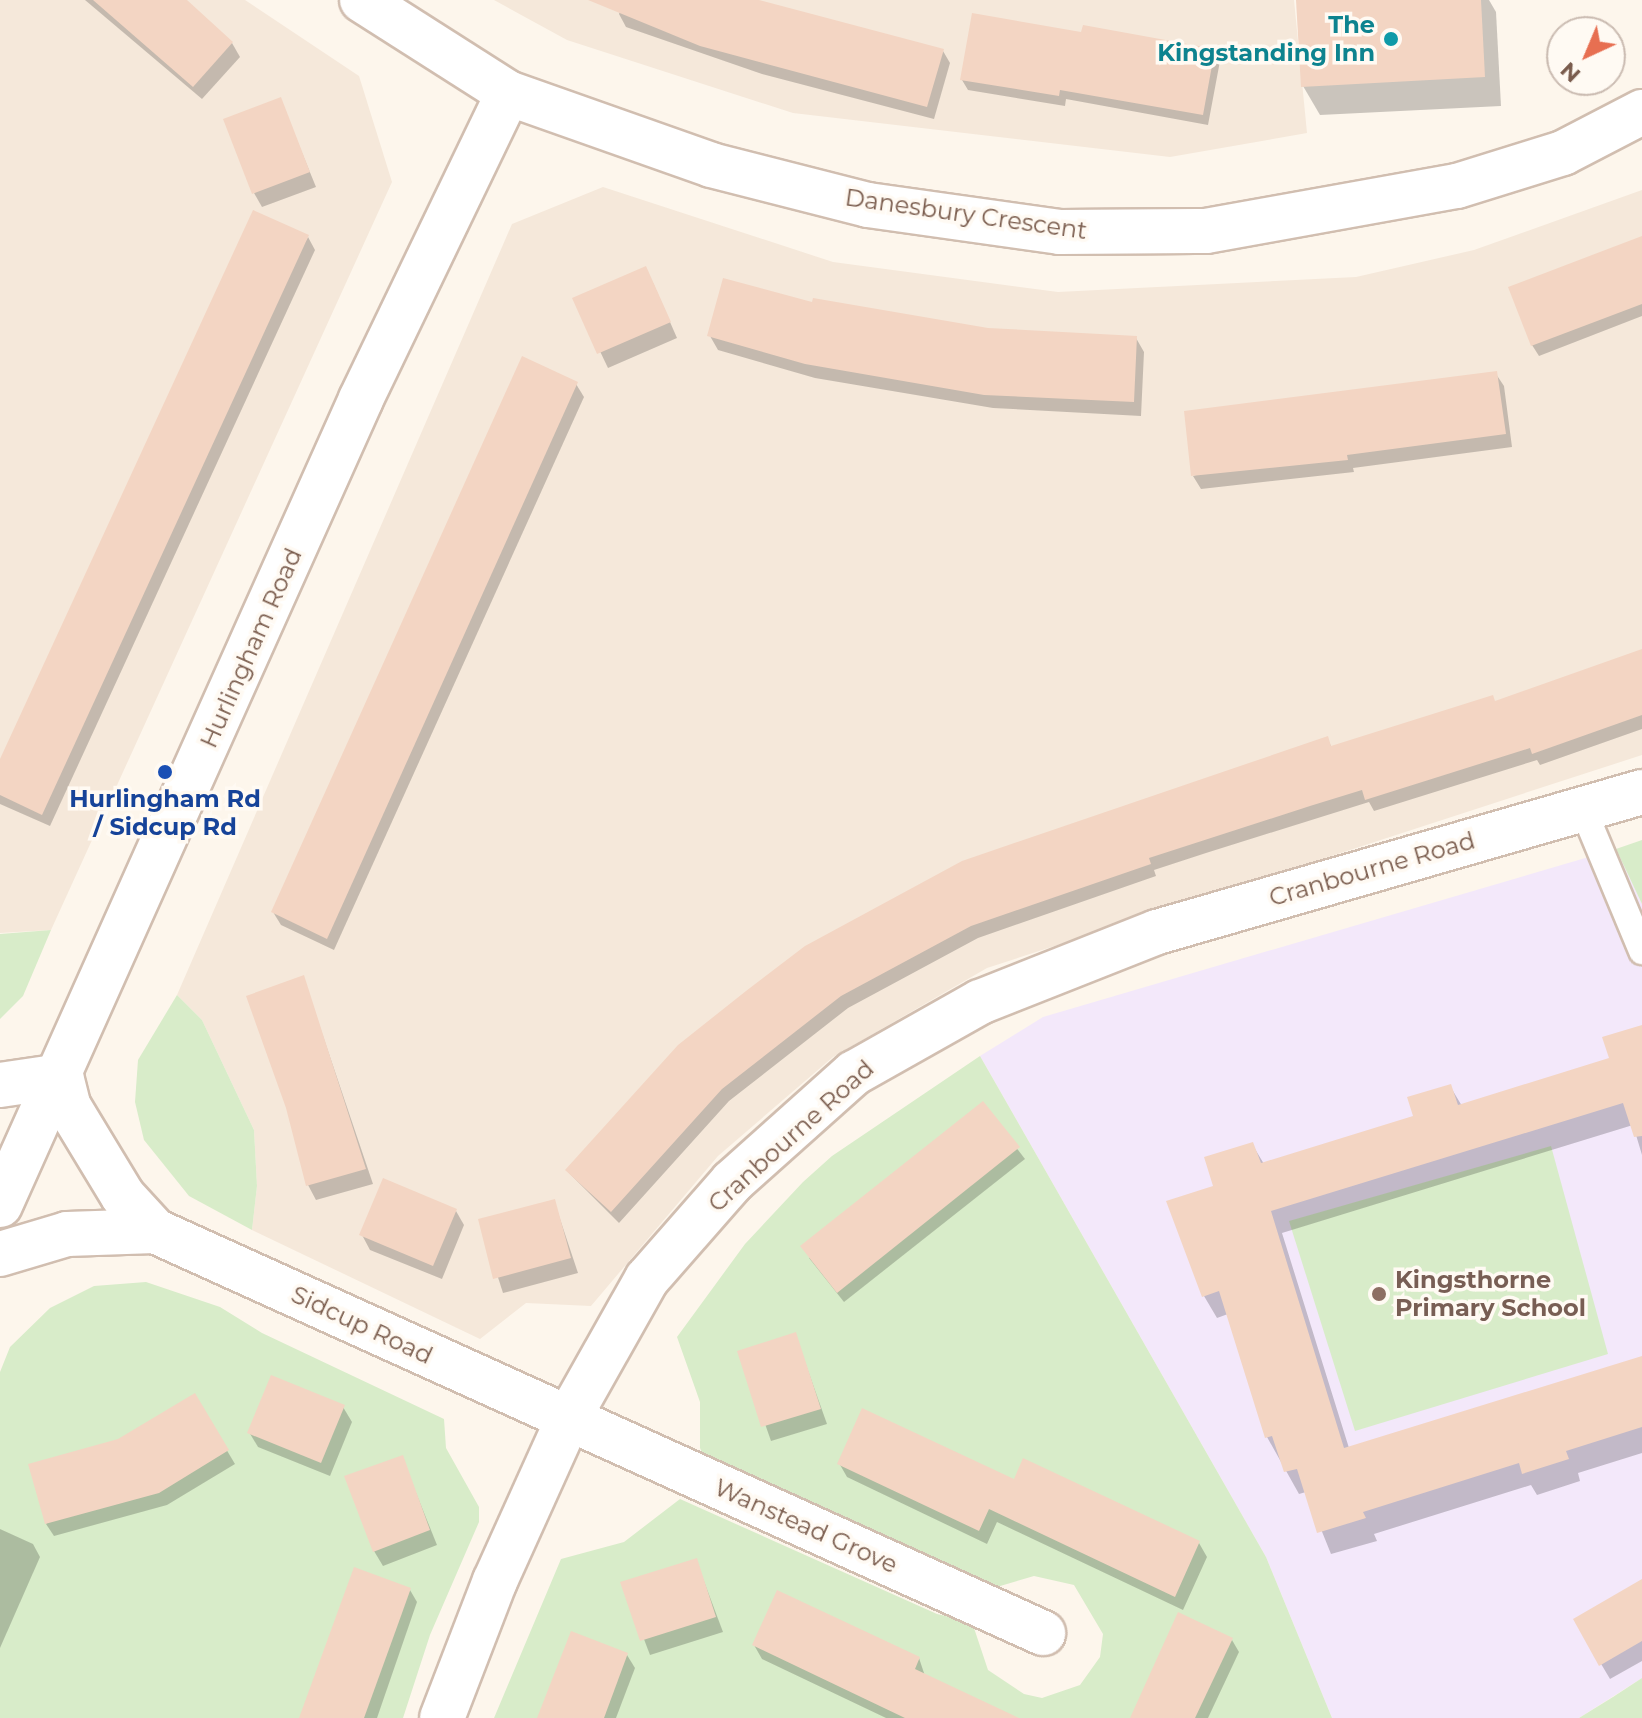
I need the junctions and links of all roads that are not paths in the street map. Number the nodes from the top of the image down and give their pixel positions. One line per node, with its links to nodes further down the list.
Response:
1 (362, 0): 2 (street, Danesbury Crescent)
2 (508, 93): 3 (street, Danesbury Crescent); 7 (street, Hurlingham Road)
3 (1642, 112)
4 (1642, 792): 5 (street, Cranbourne Road)
5 (1583, 809): 6 (lane); 12 (street, Cranbourne Road)
6 (1642, 951)
7 (61, 1076): 8 (street); 9 (street, Hurlingham Road); 10 (street, Sidcup Road)
8 (0, 1085)
9 (0, 1205)
10 (155, 1231): 11 (street, Sidcup Road); 12 (street, Sidcup Road)
11 (0, 1254)
12 (568, 1419): 13 (street, Wanstead Grove); 14 (street, Cranbourne Road)
13 (1043, 1633)
14 (442, 1718)

